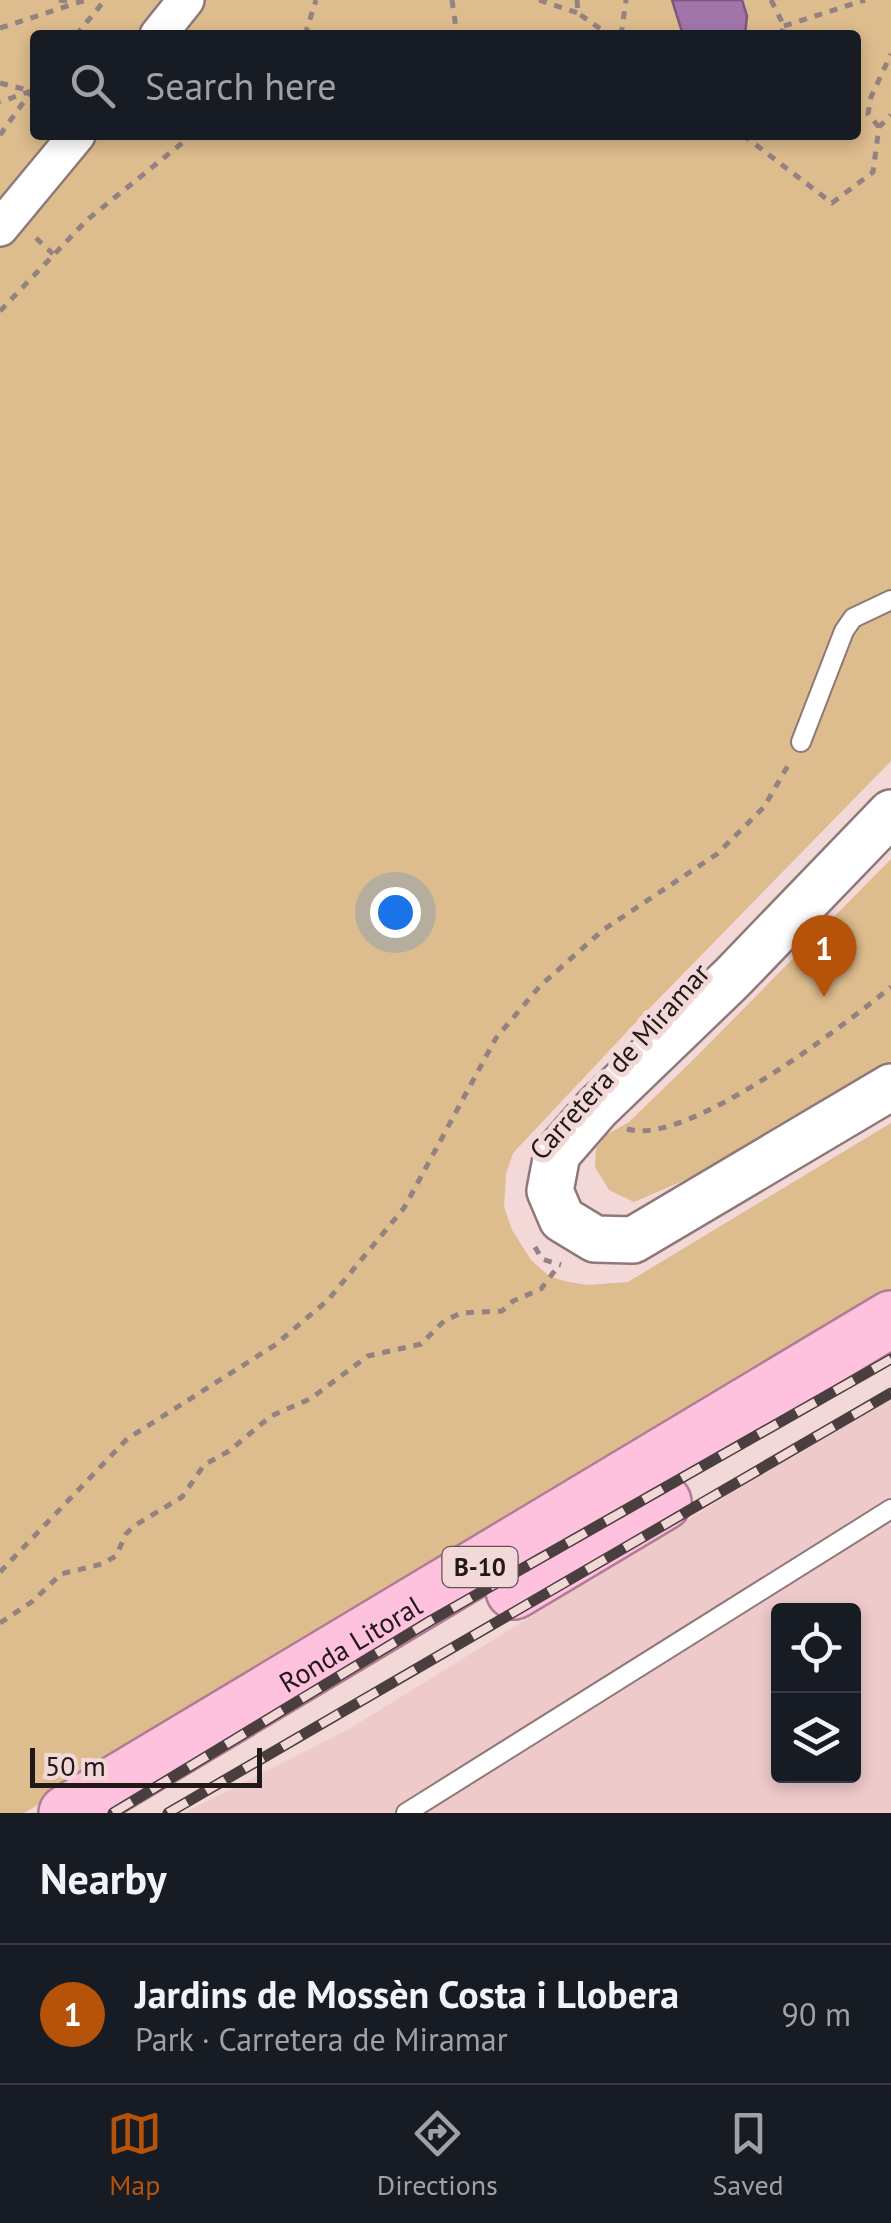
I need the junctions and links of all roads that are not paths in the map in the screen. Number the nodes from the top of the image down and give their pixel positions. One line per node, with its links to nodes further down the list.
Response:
1 (186, 0): 2 (street)
2 (162, 30)
3 (74, 140): 4 (street)
4 (16, 231)
5 (891, 600): 6 (lane)
6 (801, 742)
7 (891, 813): 8 (street, Carretera de Miramar)
8 (891, 1087)
9 (891, 1319): 12 (highway, Ronda Litoral / B-10)
10 (891, 1363): 13 (highway, Ronda Litoral / B-10)
11 (891, 1510): 14 (lane)
12 (67, 1813)
13 (142, 1813)
14 (406, 1813)

